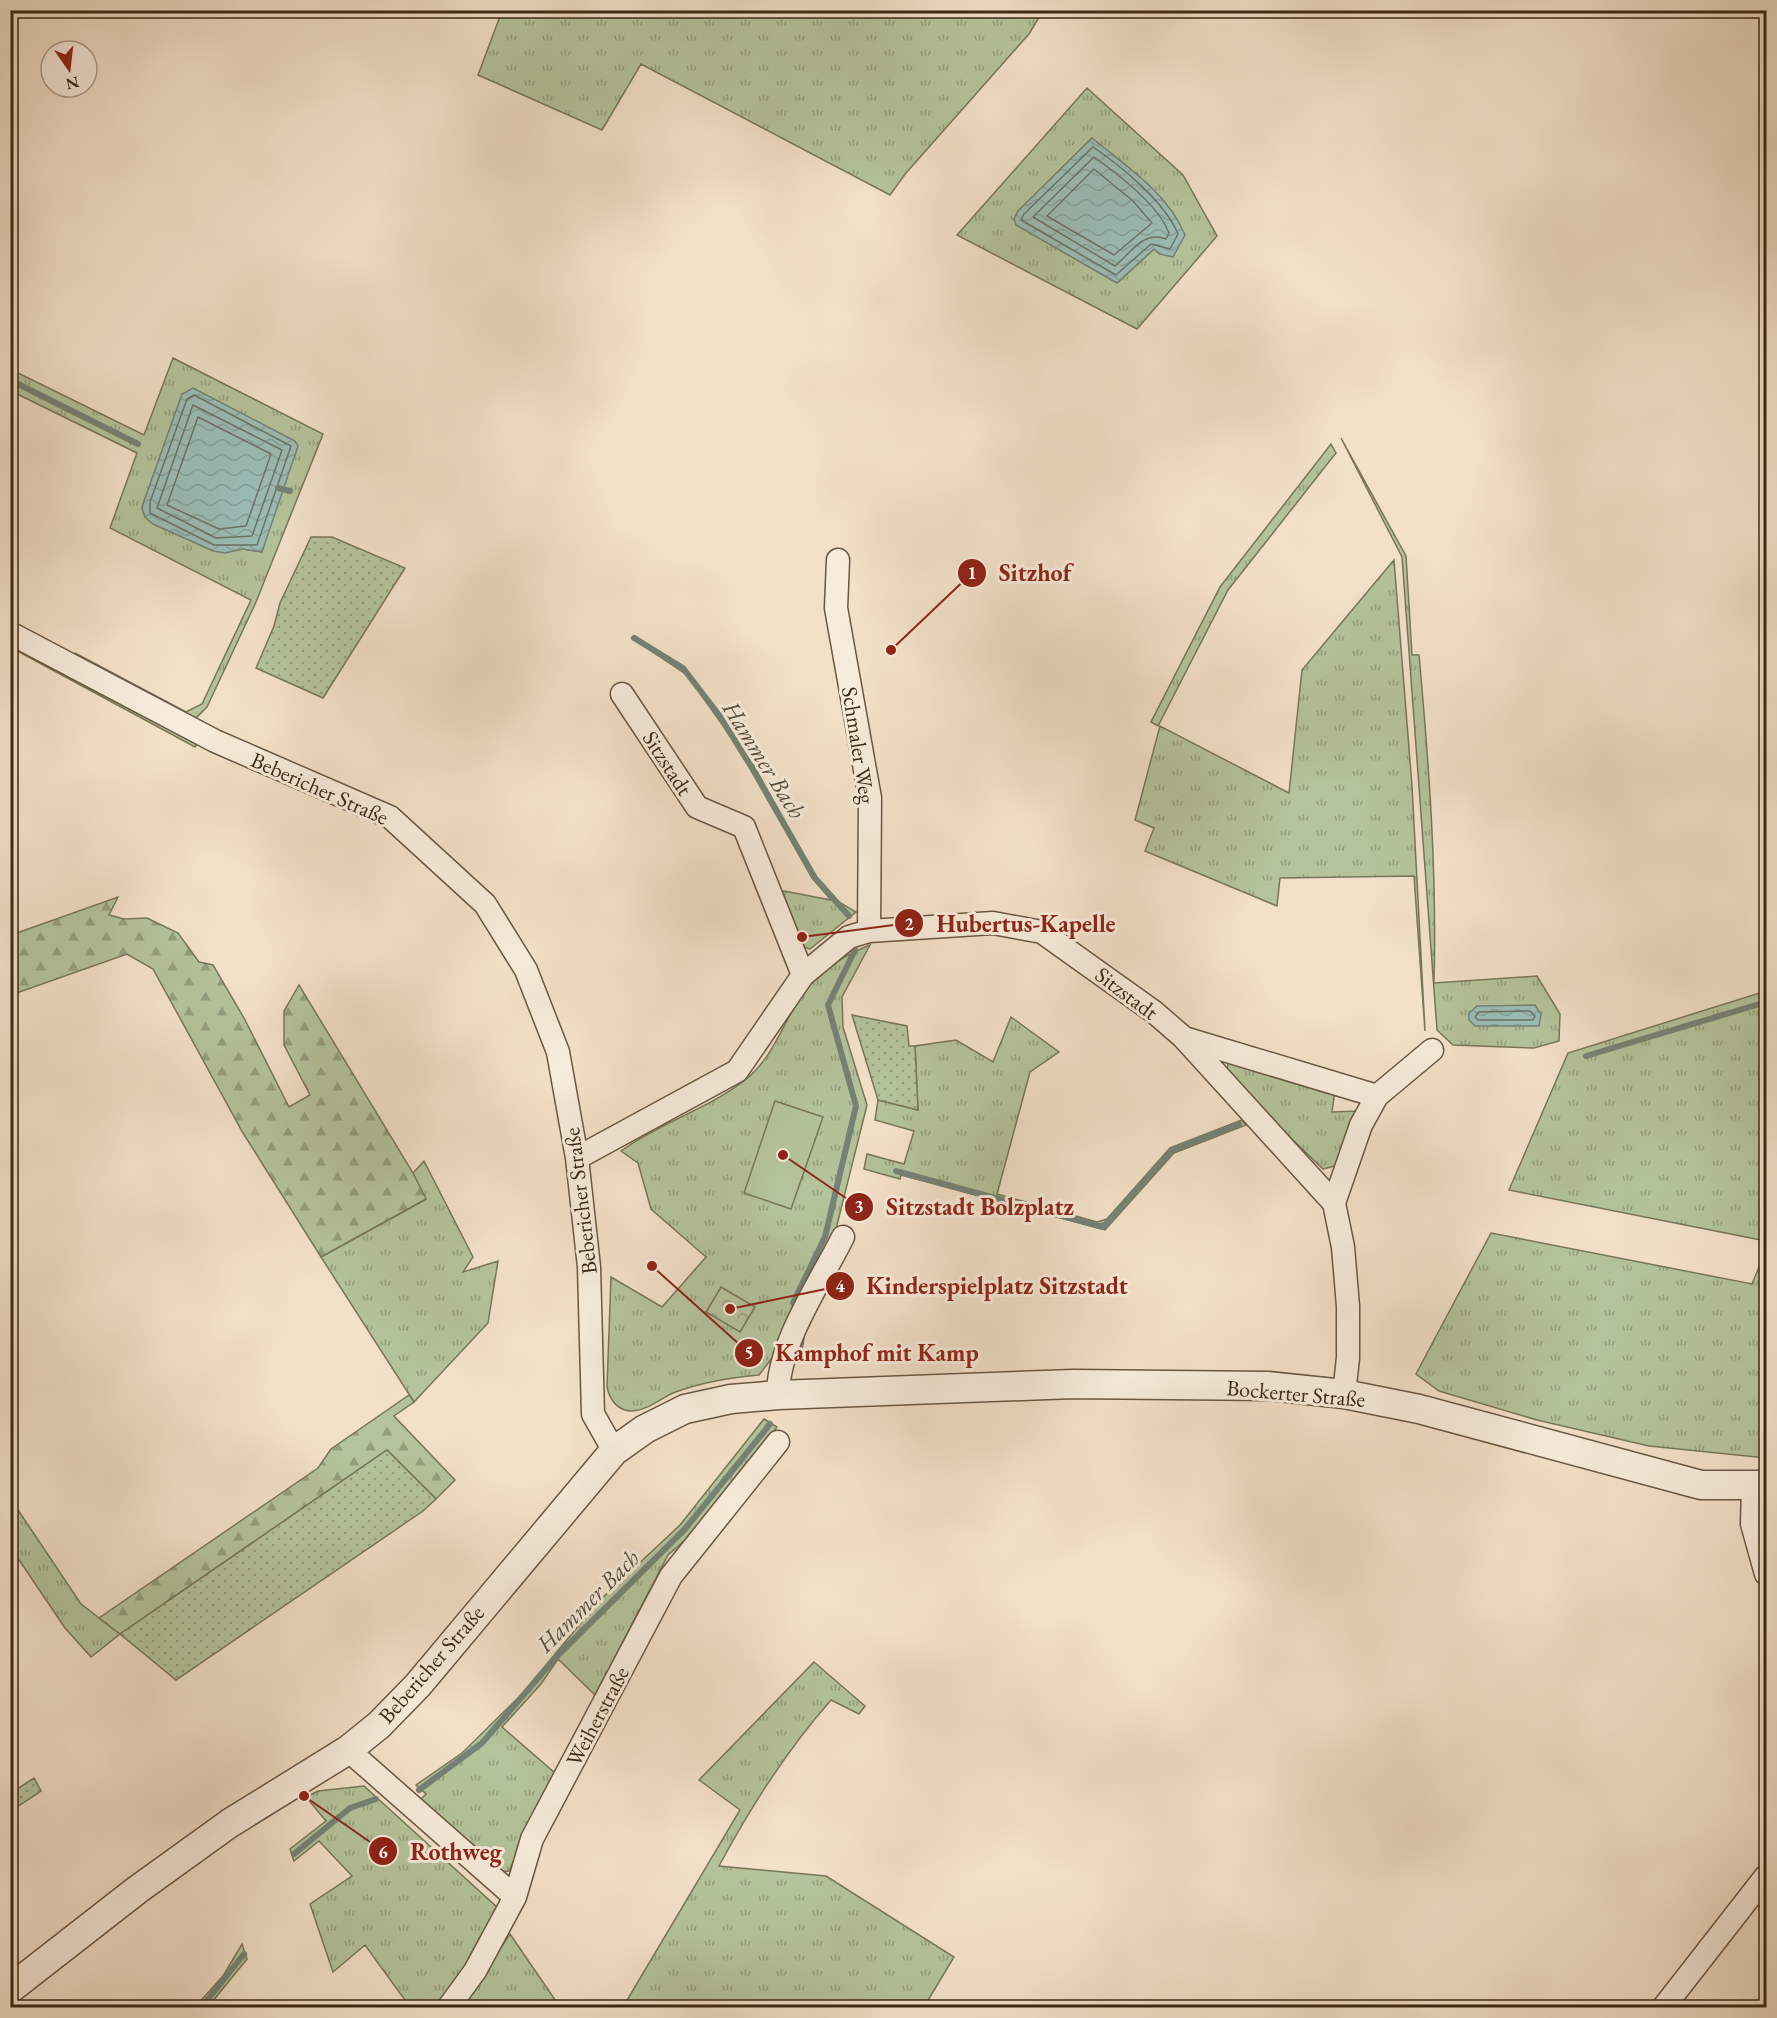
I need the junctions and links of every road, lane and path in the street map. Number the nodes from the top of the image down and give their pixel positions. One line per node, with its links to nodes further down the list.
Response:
1 (838, 560): 4 (street, Schmaler Weg)
2 (10, 633): 9 (street, Bebericher Straße)
3 (622, 694): 5 (street, Sitzstadt)
4 (869, 931): 5 (street, Sitzstadt); 6 (street, Sitzstadt)
5 (803, 975): 9 (street, Sitzstadt)
6 (1183, 1037): 8 (street, Sitzstadt); 10 (street, Sitzstadt)
7 (1432, 1050): 8 (street)
8 (1377, 1096): 10 (street)
9 (578, 1158): 16 (street, Bebericher Straße)
10 (1334, 1203): 13 (street)
11 (843, 1237): 14 (street)
12 (814, 1394): 13 (street, Bockerter Straße); 14 (street, Bebericher Straße)
13 (1344, 1394): 17 (street, Bockerter Straße)
14 (778, 1395): 16 (street, Bebericher Straße)
15 (778, 1442): 21 (street, Weiherstraße)
16 (614, 1451): 19 (street, Bebericher Straße)
17 (1760, 1485): 18 (street)
18 (1767, 1574)
19 (348, 1750): 21 (street); 22 (street, Bebericher Straße)
20 (1767, 1876): 24 (street)
21 (515, 1897): 23 (street, Weiherstraße)
22 (10, 1989)
23 (448, 2007)
24 (1663, 2007)

